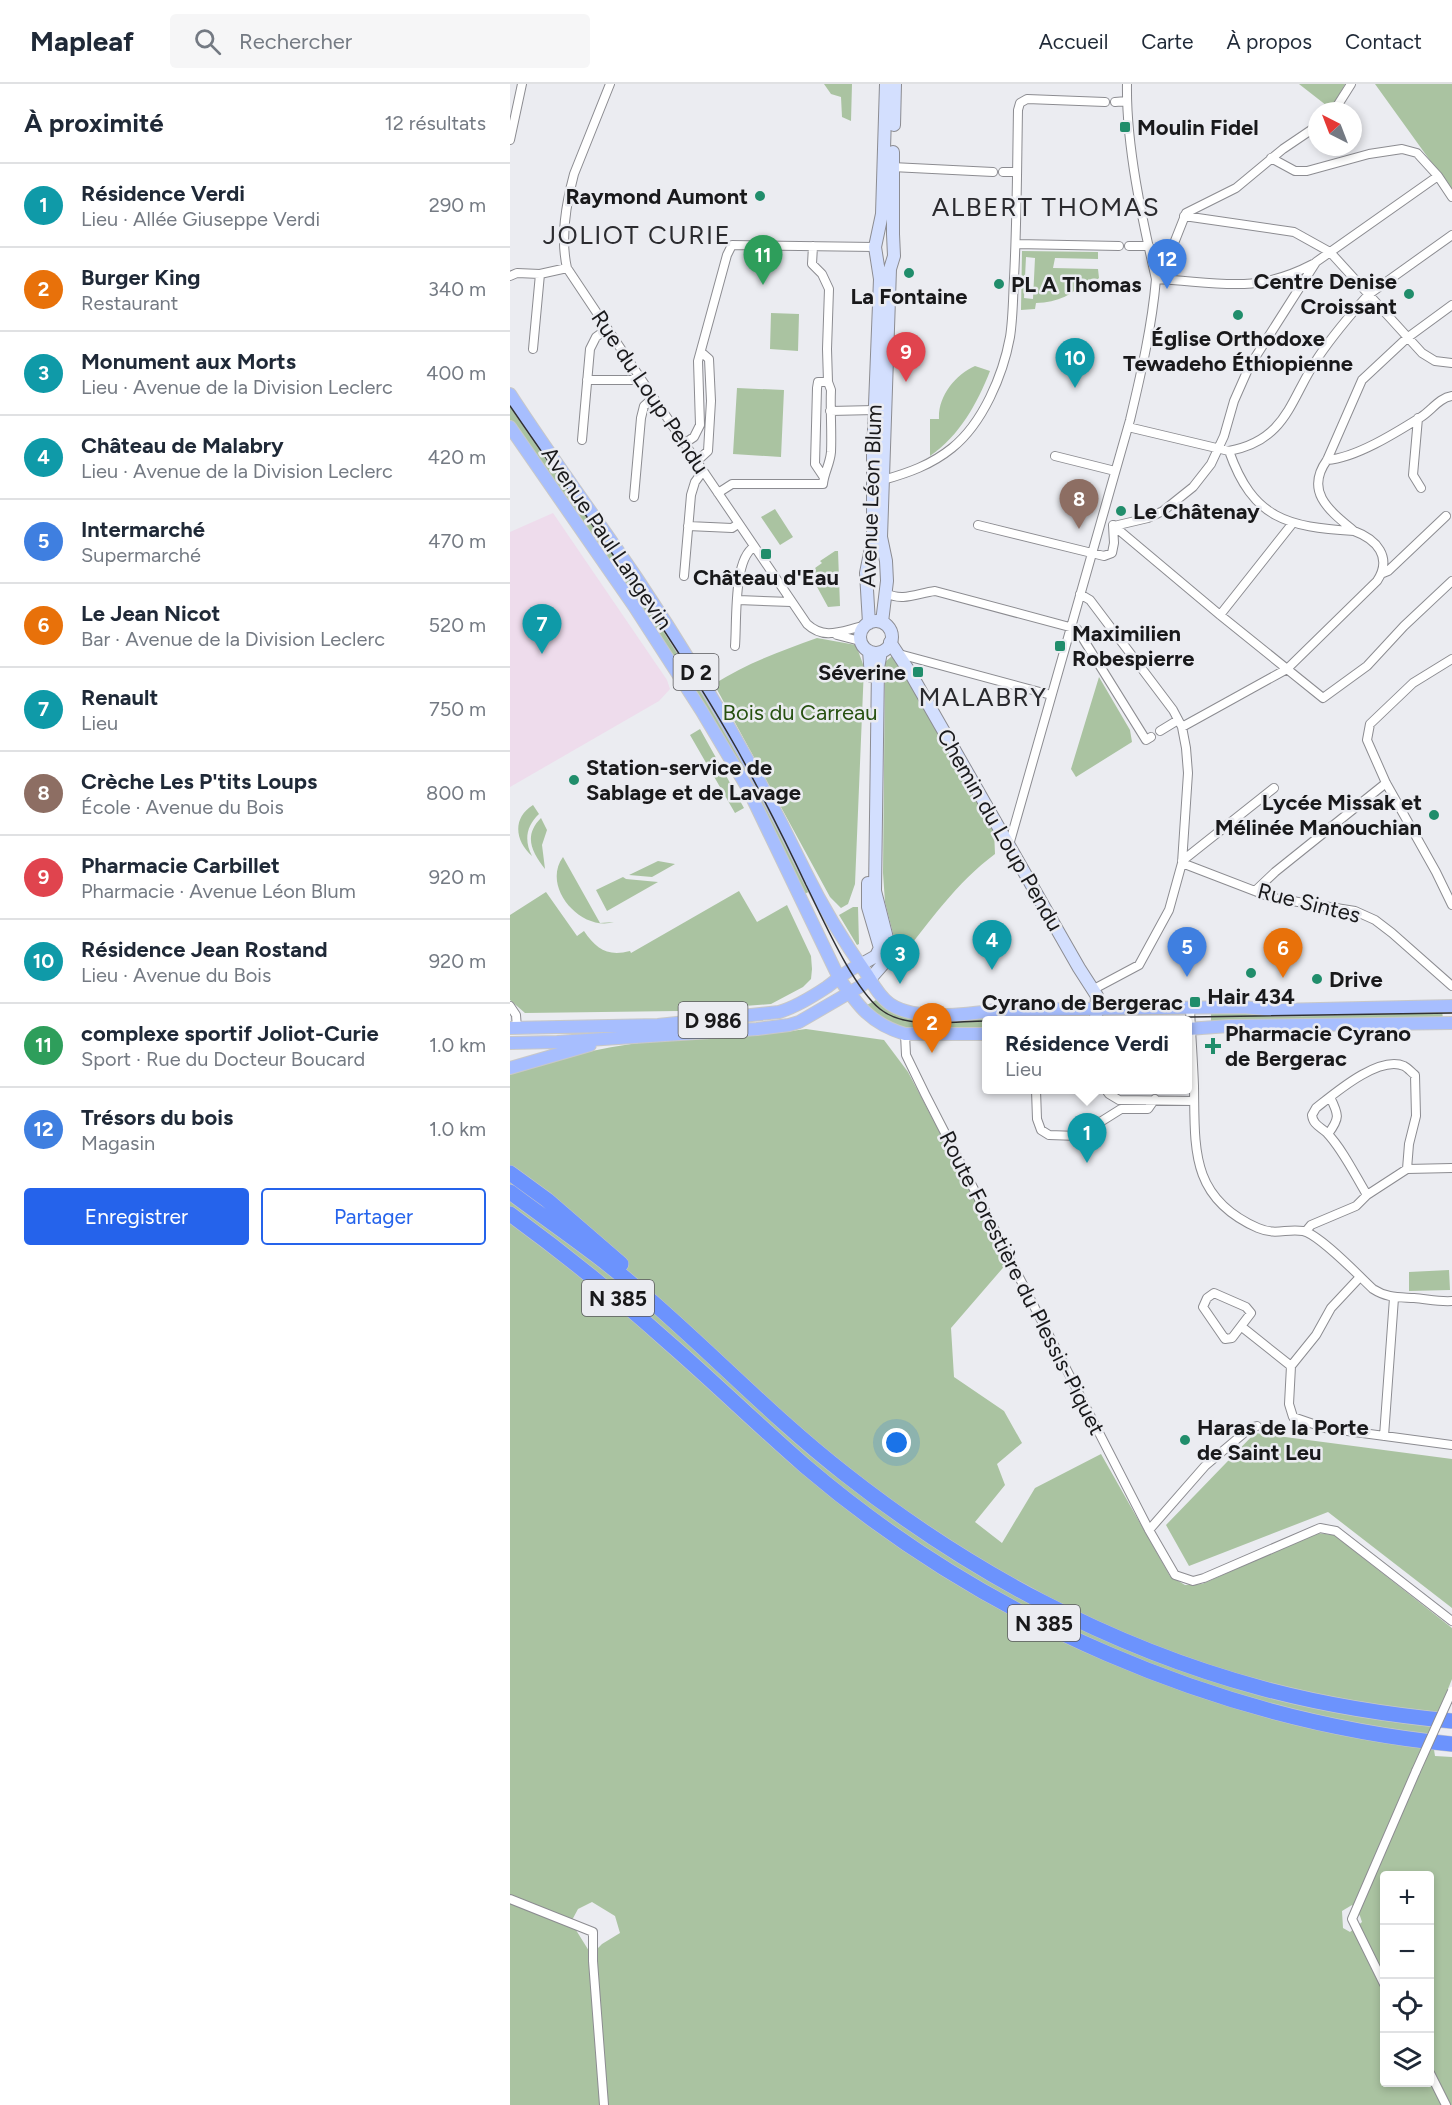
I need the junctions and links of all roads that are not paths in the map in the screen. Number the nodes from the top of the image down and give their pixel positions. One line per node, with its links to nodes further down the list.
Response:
1 (522, 84): 12 (street)
2 (610, 84): 34 (street, Rue du Loup Pendu)
3 (886, 84): 21 (main road, Avenue Léon Blum)
4 (896, 84): 14 (main road, Avenue Léon Blum)
5 (1127, 84): 7 (street)
6 (1351, 84): 10 (street)
7 (1127, 101): 9 (street); 28 (street)
8 (1105, 102): 17 (street)
9 (1115, 102)
10 (1340, 102)
11 (1308, 132): 13 (street)
12 (510, 140)
13 (1271, 158): 18 (street); 20 (street)
14 (892, 167): 15 (street); 22 (main road, Avenue Léon Blum)
15 (993, 172)
16 (1003, 172): 17 (street)
17 (1017, 172): 24 (street)
18 (1438, 176): 19 (street); 30 (street)
19 (1452, 197)
20 (1184, 216): 30 (street); 37 (street)
21 (878, 233): 22 (main road); 29 (main road, Avenue Léon Blum)
22 (893, 234): 32 (main road, Avenue Léon Blum)
23 (1452, 235): 38 (street)
24 (1016, 244): 26 (street); 66 (street)
25 (813, 246): 29 (street); 43 (street); 47 (street)
26 (1119, 246)
27 (1129, 246): 28 (street)
28 (1149, 246): 37 (street)
29 (875, 248): 31 (main road, Avenue Léon Blum)
30 (1330, 252): 33 (street); 38 (street)
31 (878, 261): 32 (main road); 52 (main road, Avenue Léon Blum)
32 (892, 262): 66 (main road, Avenue Léon Blum)
33 (1316, 262): 37 (street); 58 (street)
34 (567, 268): 35 (street); 40 (street, Rue du Loup Pendu)
35 (540, 274): 36 (street); 42 (street)
36 (510, 276)
37 (1156, 279): 55 (street)
38 (1368, 295): 41 (street); 59 (street)
39 (1452, 305): 41 (street)
40 (607, 328): 45 (street, Rue du Loup Pendu); 46 (street)
41 (1407, 338): 44 (street); 61 (street)
42 (533, 349)
43 (701, 352): 57 (street); 62 (street)
44 (1452, 363)
45 (639, 375): 46 (street); 50 (street, Rue du Loup Pendu)
46 (587, 380): 56 (street)
47 (828, 382): 51 (street); 65 (street)
48 (510, 394): 109 (main road, Avenue Paul Langevin / D 2)
49 (1452, 396): 53 (street)
50 (653, 398): 57 (street, Rue du Loup Pendu); 69 (street)
51 (830, 411): 52 (street); 65 (street)
52 (875, 411): 82 (main road, Avenue Léon Blum)
53 (1418, 418): 61 (street); 67 (street)
54 (510, 427): 110 (main road, Avenue Paul Langevin / D 2)
55 (1128, 427): 58 (street); 64 (street)
56 (582, 440)
57 (686, 443): 62 (street, Rue du Loup Pendu)
58 (1218, 450): 59 (street); 76 (street)
59 (1229, 451): 73 (street)
60 (1055, 456): 64 (street)
61 (1327, 460): 77 (street)
62 (697, 461): 63 (street, Rue du Loup Pendu)
63 (703, 471): 68 (street, Rue du Loup Pendu); 75 (street)
64 (1115, 471): 71 (street)
65 (823, 476): 68 (street)
66 (883, 480): 84 (main road, Avenue Léon Blum)
67 (1421, 488)
68 (718, 493): 72 (street, Rue du Loup Pendu)
69 (634, 497)
70 (1446, 516): 80 (street)
71 (1102, 520): 76 (street); 79 (street)
72 (738, 524): 75 (street); 78 (street, Rue du Loup Pendu)
73 (1292, 524): 77 (street); 88 (street)
74 (978, 525): 79 (street)
75 (688, 526): 81 (street)
76 (1114, 526): 79 (street); 88 (street)
77 (1354, 531): 80 (street)
78 (754, 547): 86 (street); 87 (street, Rue du Loup Pendu)
79 (1092, 554): 85 (street)
80 (1383, 573): 98 (street)
81 (684, 576)
82 (865, 580): 84 (main road); 89 (main road, Avenue Léon Blum)
83 (1452, 581): 98 (street)
84 (887, 587): 89 (main road, Avenue Léon Blum); 90 (street)
85 (1080, 594): 90 (street); 100 (street)
86 (738, 600): 87 (street); 94 (street)
87 (791, 602): 91 (street, Rue du Loup Pendu)
88 (1220, 615): 98 (street)
89 (872, 624): 91 (street); 92 (main road); 93 (main road)
90 (1071, 626): 99 (street); 102 (street)
91 (833, 634): 92 (street, Rue du Loup Pendu)
92 (861, 641): 95 (main road)
93 (890, 642): 95 (main road); 96 (main road, Chemin du Loup Pendu)
94 (735, 646)
95 (875, 651): 109 (main road)
96 (899, 654): 99 (street); 105 (main road, Chemin du Loup Pendu)
97 (1452, 659): 103 (street)
98 (1287, 669): 100 (street)
99 (1051, 695): 105 (street)
100 (1180, 723): 101 (street); 106 (street)
101 (1160, 731)
102 (1151, 736)
103 (1386, 783): 107 (street); 108 (street)
104 (1274, 788): 106 (street)
105 (1009, 845): 112 (main road, Chemin du Loup Pendu)
106 (1182, 862): 107 (street, Rue Sintes); 112 (street)
107 (1255, 891): 111 (street, Rue Sintes)
108 (1452, 904)
109 (870, 968): 110 (main road); 113 (main road); 117 (main road, Avenue Paul Langevin)
110 (839, 978): 113 (main road, Avenue Paul Langevin); 120 (main road, D 986)
111 (1452, 986)
112 (1094, 989): 117 (main road)
113 (849, 993): 122 (main road, Avenue Paul Langevin); 125 (main road, D 986)
114 (510, 1006): 120 (street)
115 (1452, 1006): 116 (main road)
116 (1190, 1008): 117 (main road); 118 (street)
117 (1096, 1015)
118 (1190, 1016)
119 (1452, 1023): 121 (main road)
120 (514, 1028): 126 (main road)
121 (1192, 1029)
122 (905, 1034): 123 (main road); 152 (street, Route Forestière du Plessis-Piquet)
123 (982, 1034)
124 (1192, 1036): 132 (street)
125 (630, 1037): 126 (main road); 127 (main road)
126 (514, 1043): 127 (main road)
127 (510, 1066)
128 (1036, 1094): 131 (street)
129 (1109, 1094): 131 (street)
130 (1330, 1097): 133 (street); 133 (street); 135 (street)
131 (1155, 1099): 132 (street)
132 (1194, 1101): 142 (street)
133 (1328, 1134): 138 (street)
134 (1452, 1168): 135 (street)
135 (1407, 1169): 138 (street)
136 (510, 1173): 144 (highway)
137 (510, 1192): 144 (highway, N 385)
138 (1367, 1195): 142 (street)
139 (510, 1214): 141 (highway, N 385)
140 (510, 1221): 141 (highway)
141 (531, 1229): 156 (highway, N 385)
142 (1305, 1231): 143 (street)
143 (1360, 1277): 145 (street); 148 (street)
144 (641, 1291): 155 (highway, N 385)
145 (1394, 1298): 146 (street); 150 (street)
146 (1452, 1300)
147 (1242, 1327): 147 (street); 148 (street)
148 (1291, 1366): 150 (street)
149 (1257, 1426): 152 (street)
150 (1384, 1436): 151 (street)
151 (1452, 1445)
152 (1149, 1530): 153 (street, Route Forestière du Plessis-Piquet)
153 (1452, 1621)
154 (1452, 1691): 158 (street, bridge)
155 (1452, 1722)
156 (1452, 1744)
157 (510, 1899): 160 (street)
158 (1382, 1979)
159 (1434, 2081): 161 (street)
160 (604, 2105)
161 (1446, 2105)

